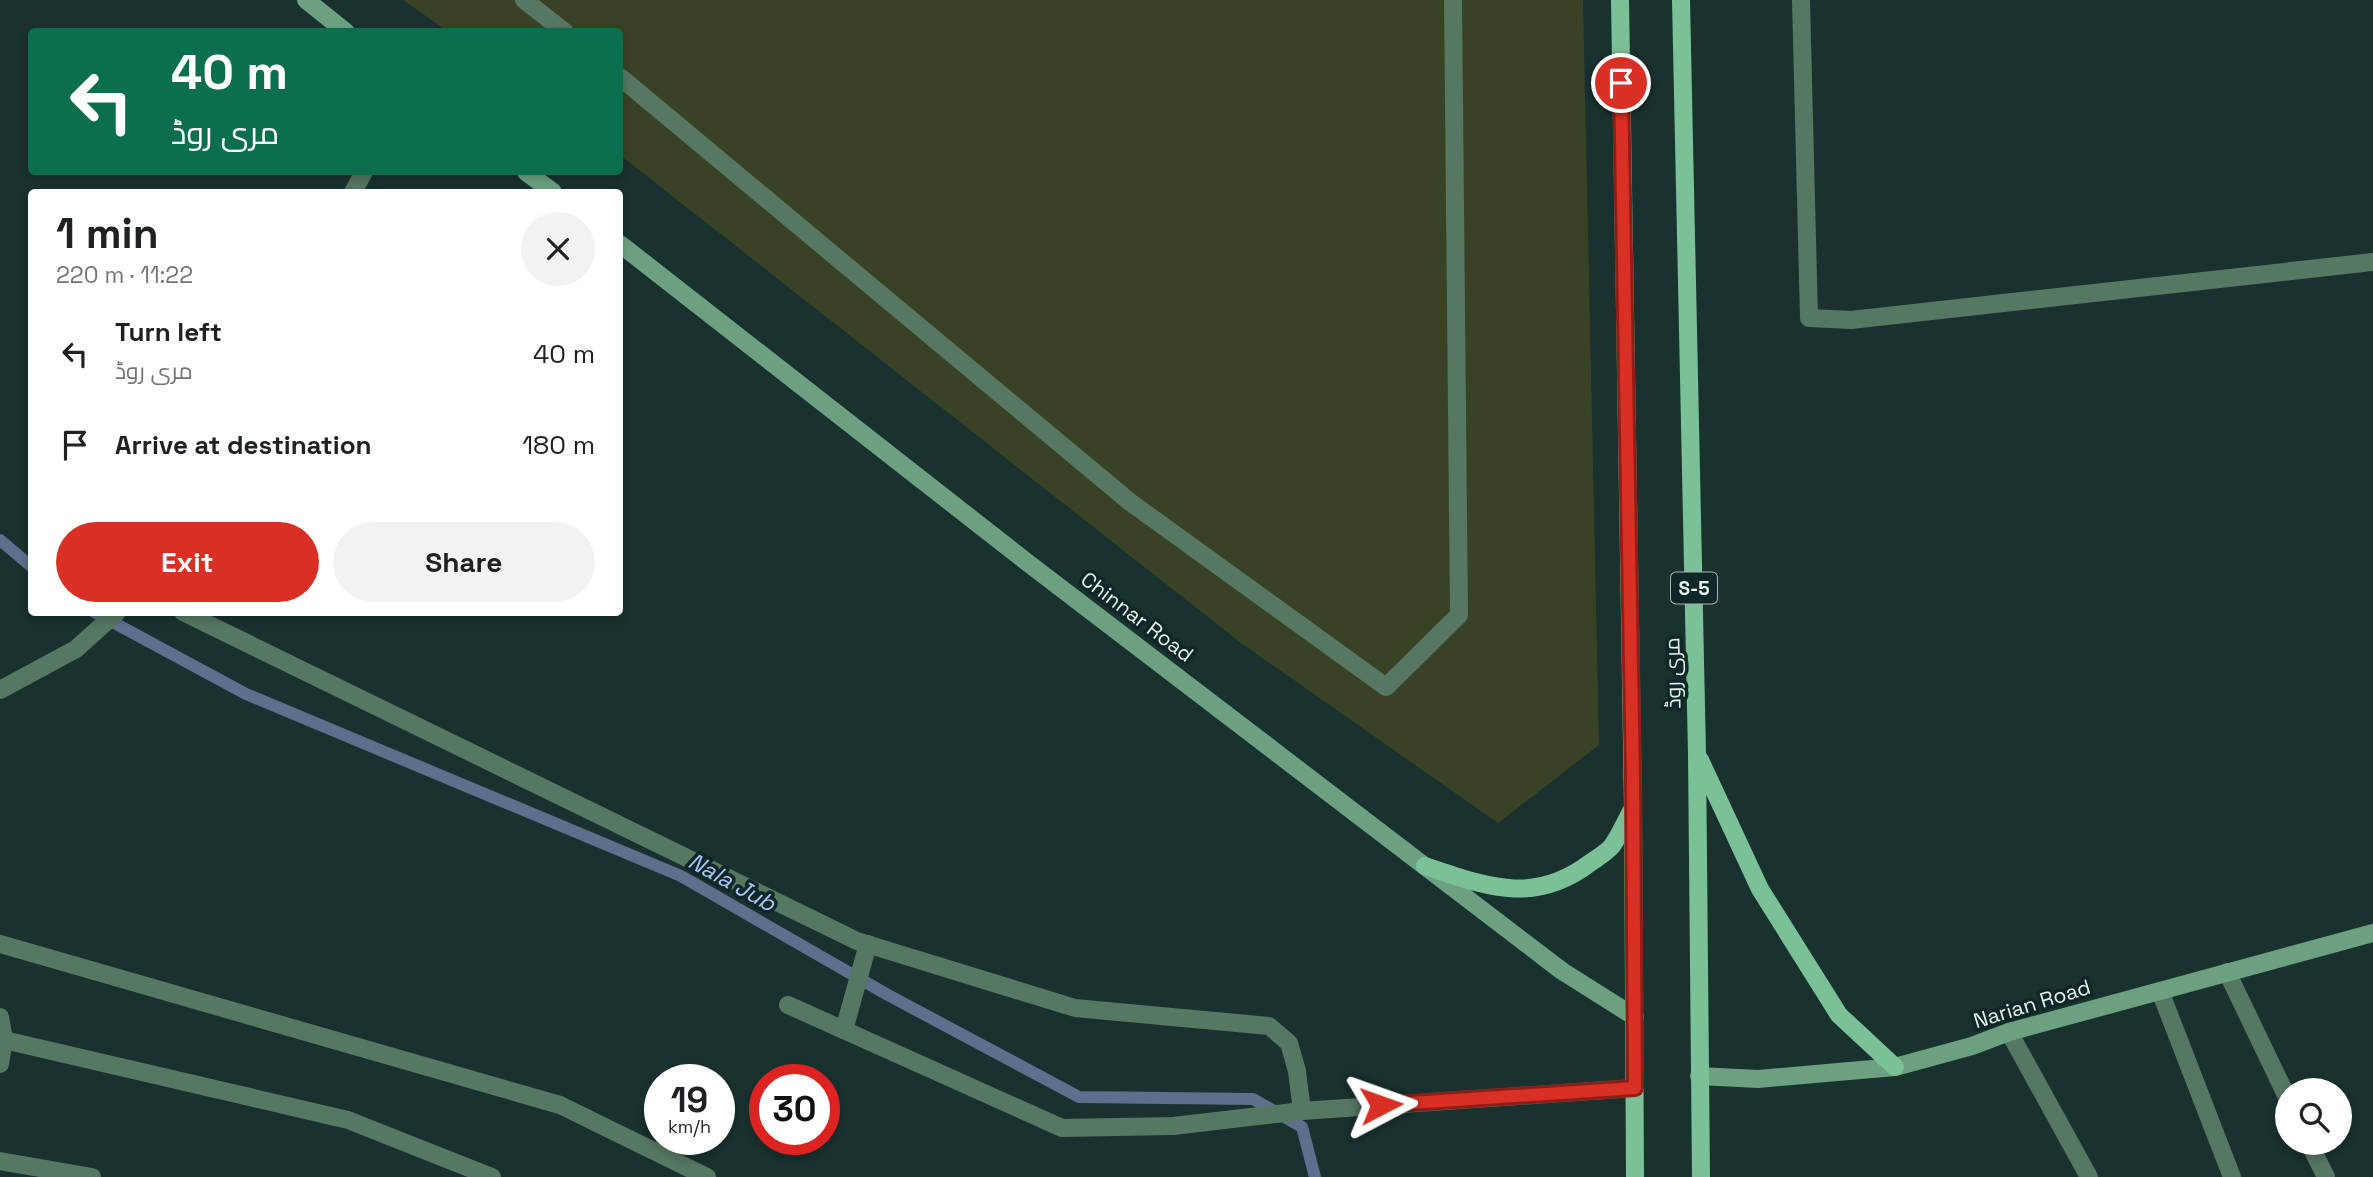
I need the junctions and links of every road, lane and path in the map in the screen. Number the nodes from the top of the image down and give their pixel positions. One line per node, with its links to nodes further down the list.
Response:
1 (306, 0): 7 (main road)
2 (524, 0): 8 (street)
3 (1453, 0): 9 (street)
4 (1620, 0): 18 (main road, مری روڈ)
5 (1681, 0): 17 (main road, مری روڈ / S-5)
6 (1801, 0): 13 (street)
7 (341, 28)
8 (560, 28)
9 (623, 80)
10 (530, 175): 11 (main road)
11 (549, 189)
12 (623, 246): 19 (main road, Chinnar Road)
13 (2373, 262)
14 (113, 616): 16 (street)
15 (191, 616): 22 (street)
16 (0, 690)
17 (1697, 754): 32 (main road); 33 (main road, مری روڈ / S-5)
18 (1633, 807): 19 (main road); 27 (main road, مری روڈ)
19 (1426, 866): 27 (main road, Chinnar Road)
20 (2373, 933): 23 (main road, Narian Road)
21 (0, 944): 41 (street)
22 (866, 952): 28 (street); 36 (street)
23 (2227, 972): 24 (main road, Narian Road); 34 (street)
24 (2160, 991): 29 (main road, Narian Road); 45 (street)
25 (788, 1005): 28 (street)
26 (0, 1017): 30 (street)
27 (1635, 1017): 35 (main road, مری روڈ)
28 (844, 1030): 36 (street)
29 (2009, 1032): 32 (main road, Narian Road); 44 (street)
30 (2, 1039): 31 (street); 40 (street)
31 (0, 1064)
32 (1895, 1067): 33 (main road, Narian Road)
33 (1699, 1076): 43 (main road, مری روڈ / S-5)
34 (2278, 1078)
35 (1635, 1088): 36 (street); 42 (main road, مری روڈ)
36 (1302, 1111)
37 (2315, 1155): 46 (street)
38 (0, 1161): 39 (street)
39 (92, 1177)
40 (492, 1177)
41 (708, 1177)
42 (1635, 1177)
43 (1701, 1177)
44 (2089, 1177)
45 (2232, 1177)
46 (2326, 1177)

